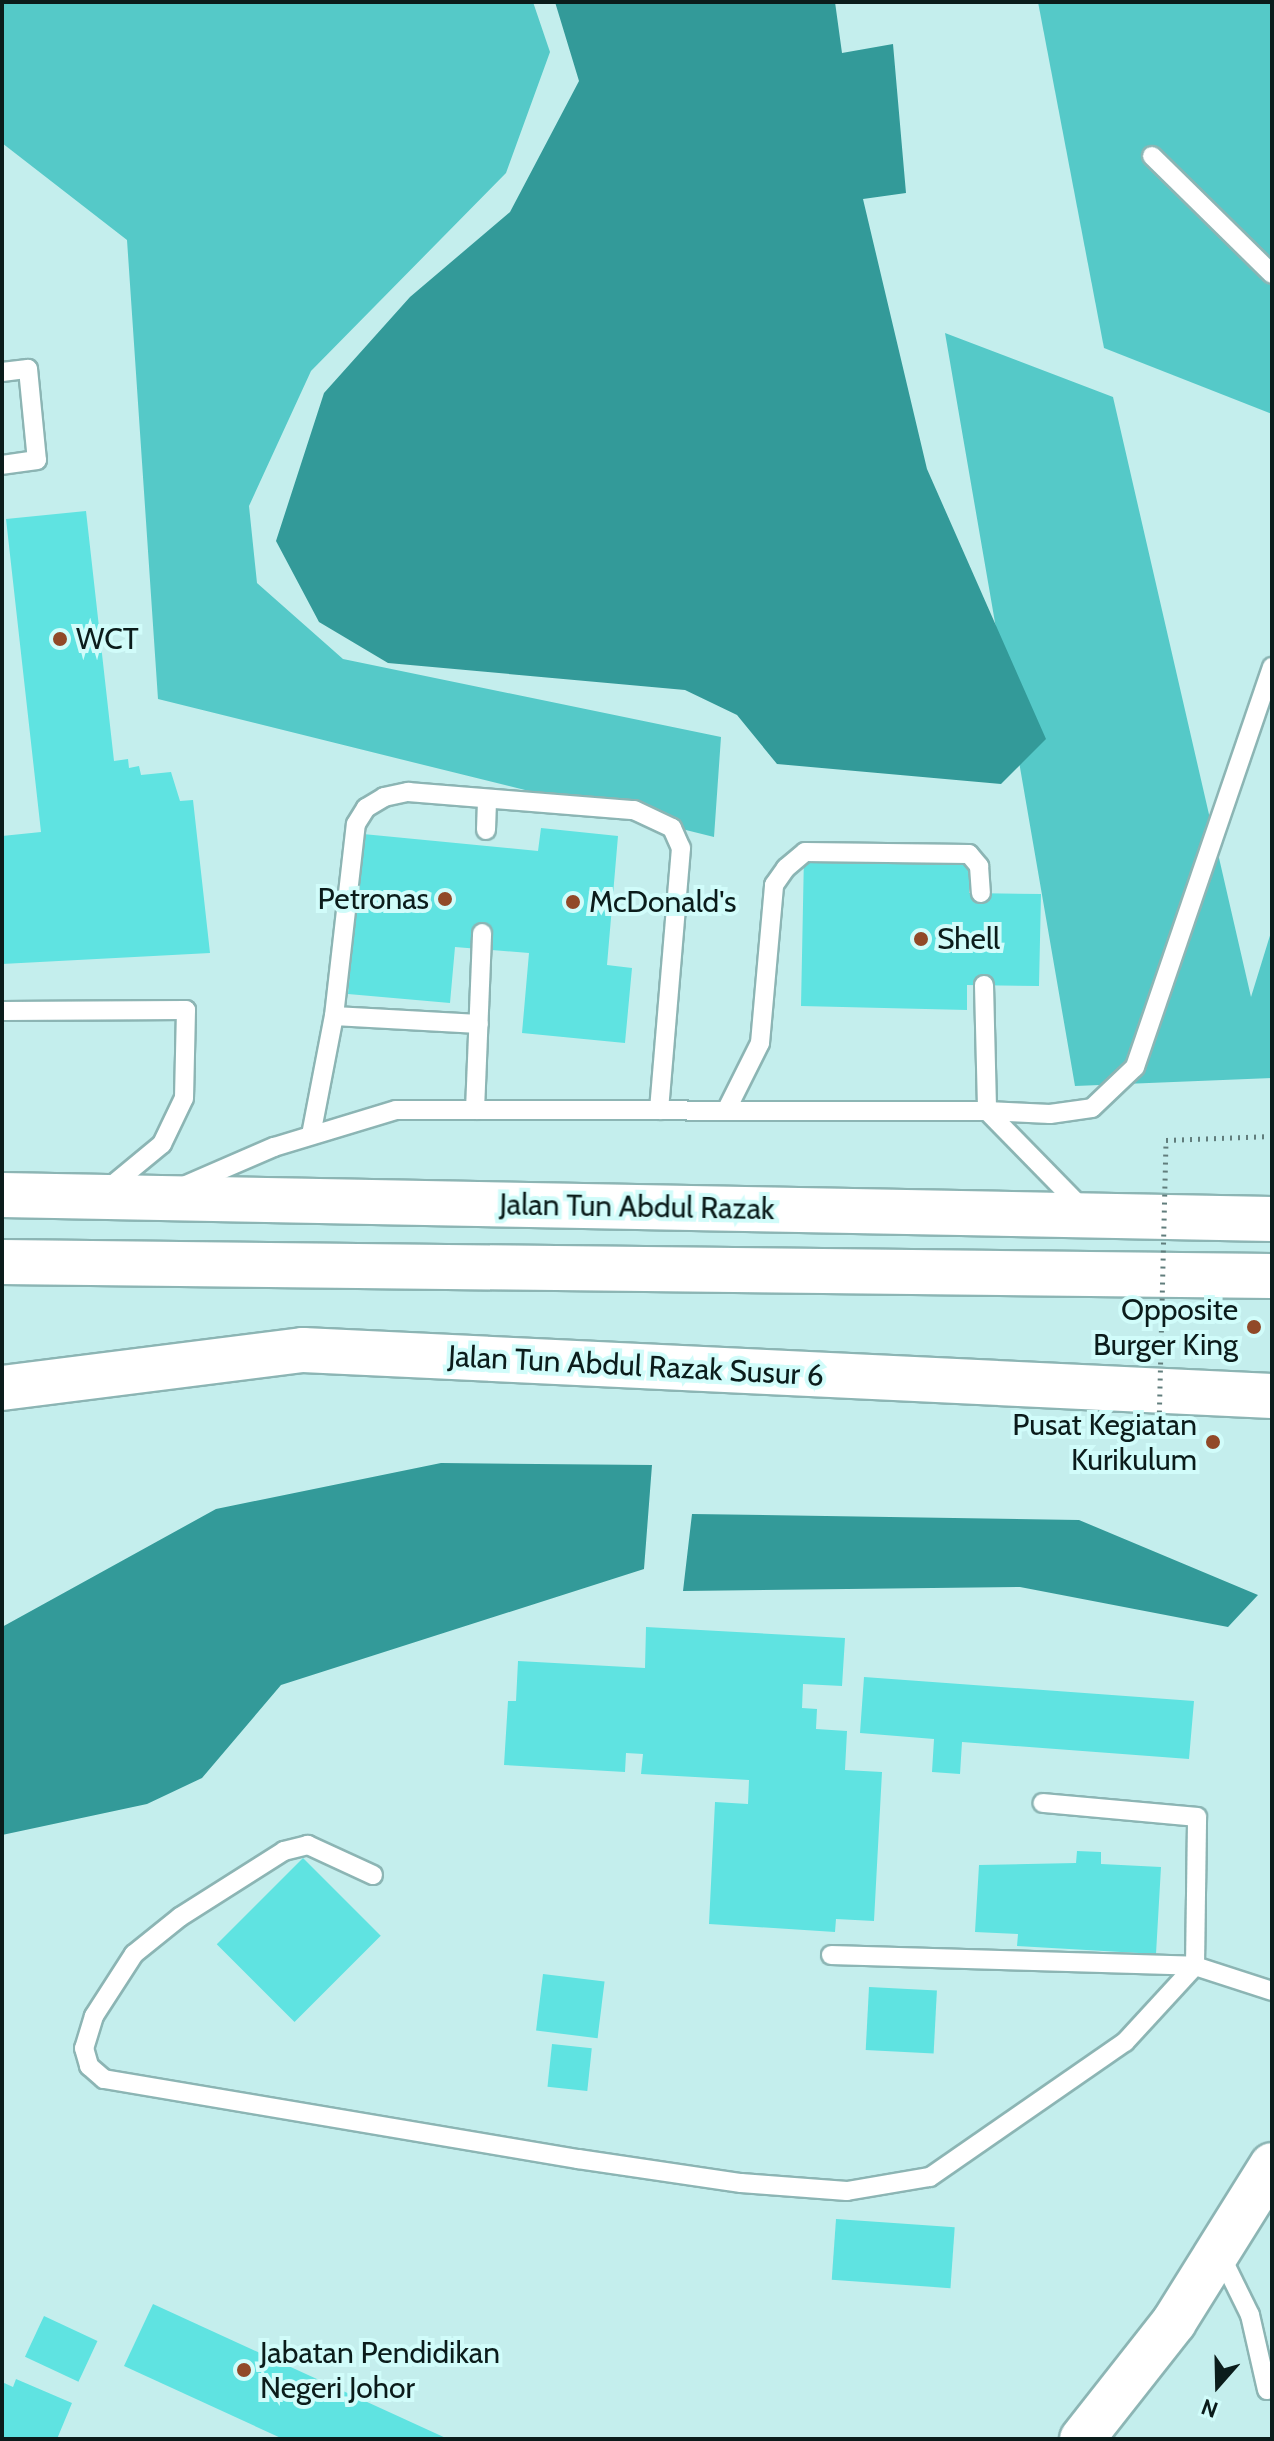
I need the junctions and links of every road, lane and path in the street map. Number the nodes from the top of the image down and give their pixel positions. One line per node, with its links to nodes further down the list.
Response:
1 (1152, 156): 2 (lane)
2 (1272, 274)
3 (2, 372): 4 (lane)
4 (2, 465)
5 (1272, 667): 17 (lane)
6 (487, 800): 7 (lane); 12 (lane); 15 (lane)
7 (486, 830)
8 (981, 893): 16 (lane)
9 (482, 933): 13 (lane)
10 (984, 985): 17 (lane)
11 (2, 1011): 21 (lane)
12 (334, 1016): 13 (lane); 18 (lane)
13 (479, 1024): 14 (lane)
14 (475, 1110): 15 (lane); 18 (lane)
15 (659, 1110): 16 (lane)
16 (726, 1111): 17 (lane)
17 (987, 1111): 23 (lane)
18 (311, 1135): 22 (lane)
19 (1272, 1136): 29 (path, bridge)
20 (2, 1195): 21 (main road, Jalan Tun Abdul Razak)
21 (99, 1196): 22 (main road, Jalan Tun Abdul Razak)
22 (161, 1196): 23 (main road, Jalan Tun Abdul Razak)
23 (1090, 1216): 24 (main road, Jalan Tun Abdul Razak)
24 (1272, 1219)
25 (2, 1262): 26 (main road, Jalan Tun Abdul Razak)
26 (1272, 1276)
27 (2, 1388): 28 (main road, Jalan Tun Abdul Razak Susur 6)
28 (1272, 1396)
29 (1159, 1428)
30 (1043, 1803): 33 (lane)
31 (373, 1875): 33 (lane)
32 (831, 1955): 33 (lane)
33 (1195, 1966): 34 (lane)
34 (1272, 1991)
35 (1272, 2165): 36 (main road)
36 (1220, 2254): 37 (lane); 38 (main road)
37 (1267, 2390)
38 (1082, 2439)

